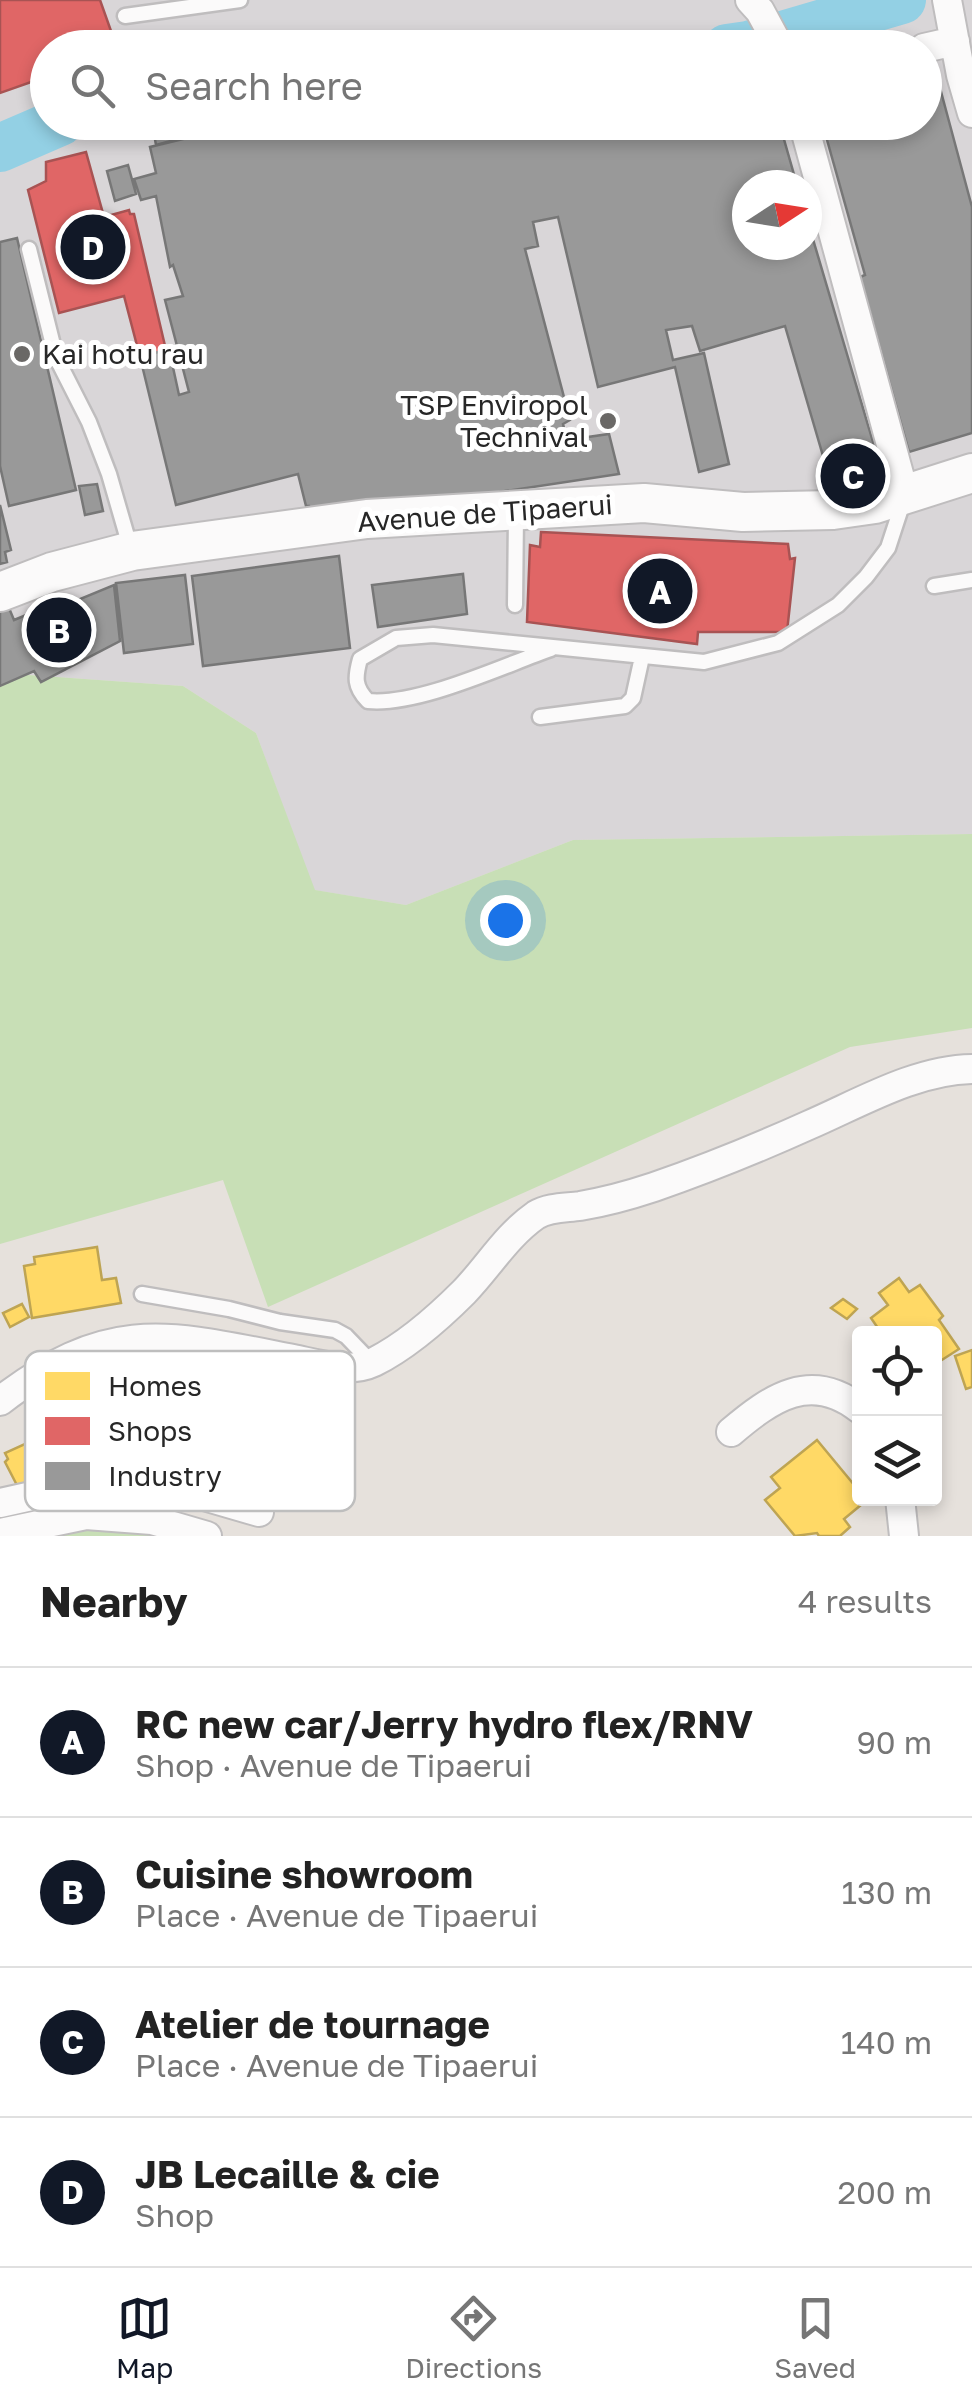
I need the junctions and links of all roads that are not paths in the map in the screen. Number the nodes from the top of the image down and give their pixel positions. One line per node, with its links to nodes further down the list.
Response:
1 (240, 0): 4 (lane)
2 (750, 0): 5 (street)
3 (948, 4): 6 (street)
4 (124, 16)
5 (770, 30)
6 (955, 41): 7 (street); 8 (street)
7 (942, 44)
8 (972, 114)
9 (809, 140): 12 (street)
10 (29, 249): 14 (lane)
11 (972, 474): 12 (main road, Avenue de Tipaerui)
12 (905, 496): 13 (main road, Avenue de Tipaerui); 20 (lane)
13 (516, 509): 14 (main road, Avenue de Tipaerui); 18 (lane)
14 (132, 551): 17 (main road, Avenue de Tipaerui)
15 (972, 580): 16 (lane)
16 (934, 586)
17 (0, 592)
18 (515, 605)
19 (551, 648): 19 (lane); 20 (lane)
20 (642, 656): 21 (lane)
21 (540, 717)
22 (972, 1069): 26 (street)
23 (142, 1294): 26 (lane)
24 (82, 1351): 25 (street)
25 (253, 1351)
26 (372, 1363): 27 (street)
27 (355, 1366)
28 (25, 1383): 29 (street)
29 (0, 1400)
30 (852, 1402): 31 (street)
31 (731, 1432)
32 (25, 1497): 33 (street)
33 (0, 1503)
34 (901, 1506): 39 (street)
35 (256, 1511): 36 (street)
36 (259, 1512)
37 (0, 1533): 38 (street)
38 (207, 1536)
39 (904, 1536)

